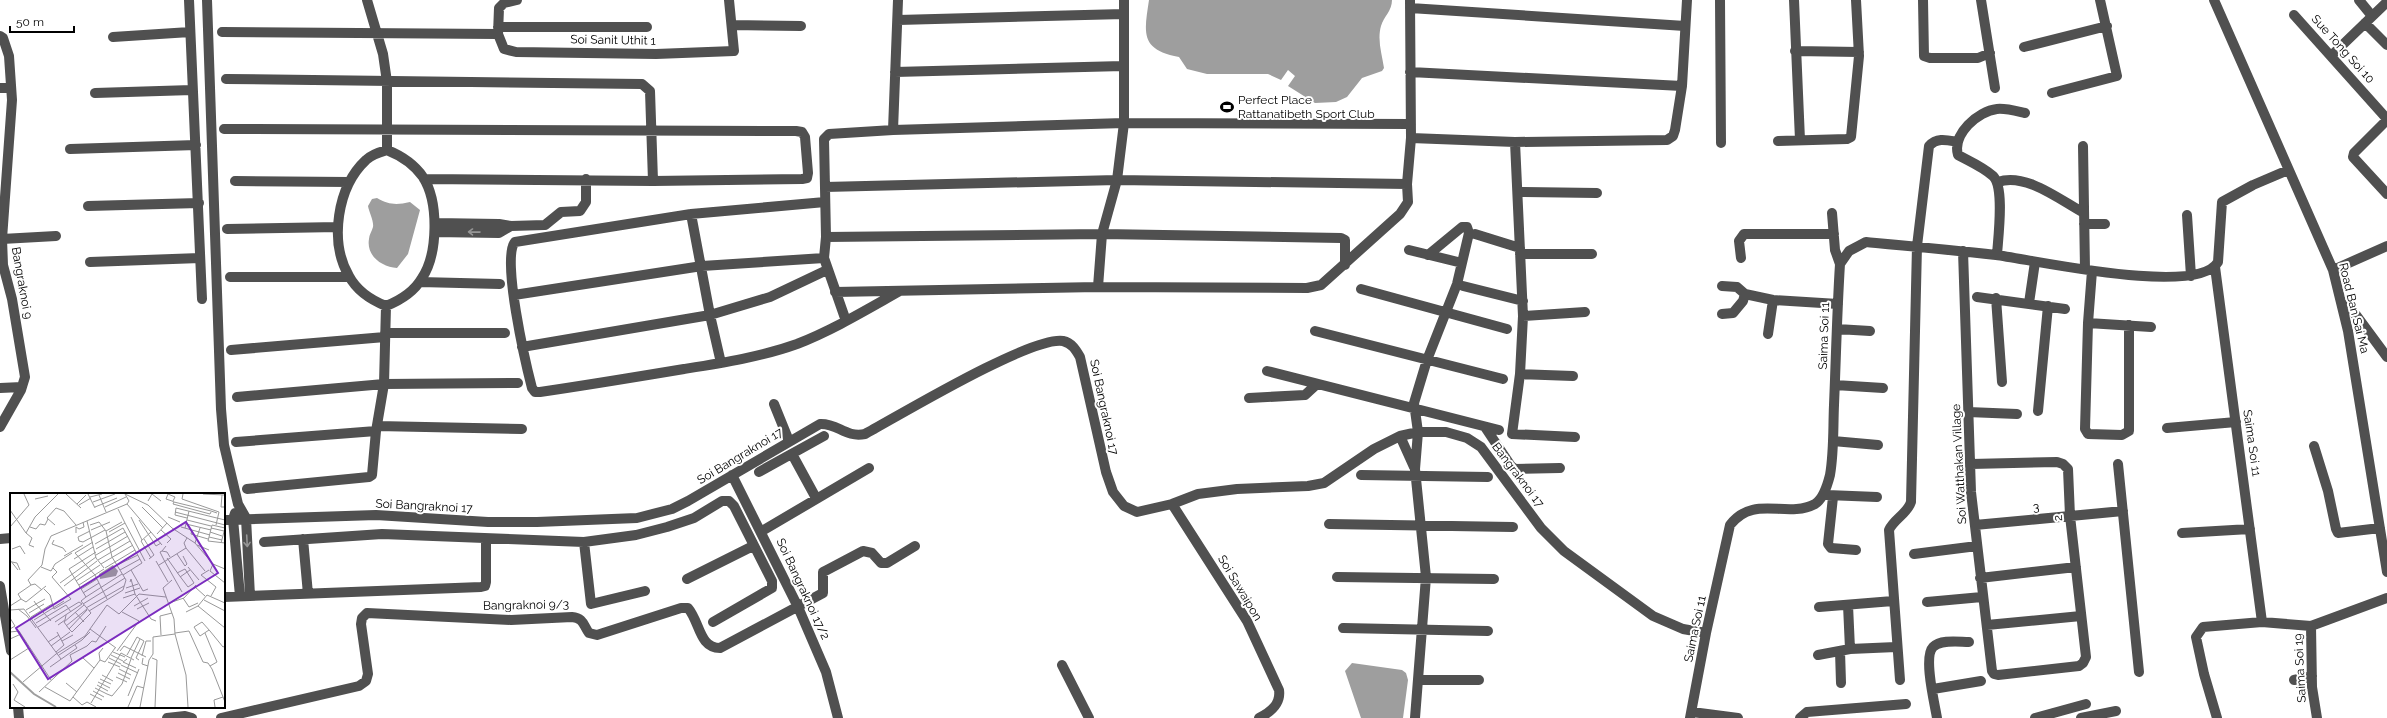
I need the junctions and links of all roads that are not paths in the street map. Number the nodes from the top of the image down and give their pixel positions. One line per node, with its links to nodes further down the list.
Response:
1 (189, 0): 29 (street)
2 (206, 0): 218 (street)
3 (367, 0): 31 (street)
4 (517, 0): 28 (street)
5 (729, 0): 23 (street, Soi Sanit Uthit 1)
6 (898, 0): 22 (street)
7 (1124, 0): 19 (street)
8 (1687, 0): 25 (street)
9 (1720, 0): 65 (street)
10 (1794, 0): 36 (street)
11 (1856, 0): 37 (street)
12 (1923, 0): 38 (street)
13 (1981, 0): 38 (street)
14 (2100, 0): 26 (street)
15 (2214, 0): 70 (street, Road Ban Sai Ma)
16 (2359, 0): 21 (street)
17 (2387, 2): 21 (street)
18 (1410, 4): 25 (street); 42 (street)
19 (1124, 14): 22 (street); 40 (street)
20 (2294, 15): 39 (street, Sue Tong Soi 10)
21 (2369, 19): 34 (street); 39 (street)
22 (898, 20): 41 (street)
23 (732, 25): 24 (street); 28 (street, Soi Sanit Uthit 1)
24 (801, 26)
25 (1685, 26): 45 (street)
26 (2107, 26): 35 (street); 51 (street)
27 (646, 27): 28 (street)
28 (498, 30): 31 (street)
29 (190, 32): 33 (street); 49 (street)
30 (222, 32): 31 (street)
31 (377, 33): 44 (street)
32 (0, 36): 47 (street, Bangraknoi 9)
33 (113, 37)
34 (2387, 45)
35 (2024, 47)
36 (1795, 51): 37 (street); 61 (street)
37 (1858, 52): 61 (street)
38 (1990, 53): 48 (street)
39 (2332, 55): 53 (street, Sue Tong Soi 10)
40 (1123, 66): 41 (street); 54 (street)
41 (895, 72): 58 (street)
42 (1410, 72): 45 (street); 55 (street)
43 (226, 80): 44 (street)
44 (387, 82): 57 (street); 59 (street)
45 (1682, 86): 63 (street)
46 (0, 88): 47 (street)
47 (11, 88): 100 (street, Bangraknoi 9)
48 (1995, 88)
49 (192, 90): 50 (street); 66 (street)
50 (95, 93)
51 (2052, 93)
52 (2025, 113): 64 (street)
53 (2387, 120): 82 (street)
54 (1124, 123): 55 (street); 58 (street); 73 (street)
55 (1411, 124): 60 (street)
56 (224, 130): 57 (street)
57 (388, 130): 59 (street); 69 (street)
58 (893, 130): 79 (street)
59 (652, 132): 74 (street); 74 (street)
60 (1411, 138): 63 (street); 78 (street)
61 (1800, 140): 62 (street)
62 (1778, 141)
63 (1515, 142): 80 (street)
64 (1958, 142): 77 (street); 101 (street)
65 (1721, 143)
66 (196, 145): 68 (street); 84 (street)
67 (2083, 146): 87 (street)
68 (70, 149)
69 (388, 150): 71 (street); 76 (street)
70 (2288, 170): 118 (street, Saima Soi 11); 121 (street, Road Ban Sai Ma)
71 (424, 179): 72 (street); 92 (street)
72 (586, 179): 74 (street); 92 (street)
73 (1117, 180): 78 (street); 79 (street); 95 (street)
74 (653, 181)
75 (234, 182): 76 (street)
76 (349, 182): 93 (street)
77 (1998, 182): 87 (street); 108 (street)
78 (1407, 184): 116 (street)
79 (825, 187): 83 (street)
80 (1518, 192): 81 (street); 104 (street)
81 (1597, 193)
82 (2387, 194)
83 (825, 202): 88 (street); 99 (street)
84 (199, 203): 85 (street); 109 (street)
85 (88, 206)
86 (1832, 213): 97 (street, Saima Soi 11)
87 (2084, 213): 90 (street)
88 (691, 214): 117 (street); 135 (street)
89 (2187, 215): 122 (street)
90 (2084, 224): 91 (street); 120 (street)
91 (2106, 224)
92 (435, 227): 125 (street)
93 (338, 228): 94 (street); 123 (street)
94 (227, 229)
95 (1102, 234): 99 (street); 116 (street); 130 (street)
96 (1475, 234): 104 (street)
97 (1834, 234): 111 (street); 115 (street, Saima Soi 11)
98 (56, 236): 100 (street)
99 (826, 237): 110 (street)
100 (2, 240): 127 (street, Bangraknoi 9)
101 (1917, 246): 105 (street); 115 (street); 257 (street)
102 (2387, 246): 121 (street)
103 (1409, 250): 107 (street)
104 (1520, 251): 106 (street); 140 (street)
105 (1963, 251): 108 (street); 185 (street, Soi Watthakan Village)
106 (1592, 254)
107 (1428, 255): 114 (street); 114 (street)
108 (1997, 255): 113 (street)
109 (200, 258): 112 (street); 138 (street)
110 (824, 258): 117 (street); 119 (street)
111 (1742, 258)
112 (90, 262)
113 (2035, 262): 120 (street); 142 (street)
114 (1462, 263): 148 (street)
115 (1840, 264): 143 (street, Saima Soi 11)
116 (1345, 265): 130 (street)
117 (702, 266): 135 (street); 150 (street)
118 (2215, 267): 122 (street); 187 (street, Saima Soi 11)
119 (827, 270): 133 (street); 150 (street)
120 (2089, 270): 122 (street); 153 (street)
121 (2333, 270): 141 (street, Road Ban Sai Ma)
122 (2191, 276)
123 (349, 277): 124 (street); 144 (street)
124 (230, 278)
125 (420, 282): 126 (street); 144 (street)
126 (500, 284)
127 (4, 285): 177 (street, Bangraknoi 9)
128 (1463, 286): 140 (street)
129 (1722, 286): 134 (street)
130 (1098, 287): 132 (street)
131 (1361, 289): 148 (street)
132 (900, 291): 133 (street); 152 (street)
133 (835, 292): 152 (street)
134 (1745, 294): 139 (street); 149 (street)
135 (514, 295): 163 (street)
136 (1977, 297): 137 (street)
137 (1996, 298): 142 (street); 172 (street)
138 (202, 299)
139 (1773, 300): 143 (street); 161 (street)
140 (1523, 301): 151 (street)
141 (2341, 302): 165 (street); 228 (street, Road Ban Sai Ma)
142 (2028, 303): 145 (street)
143 (1838, 304): 157 (street, Saima Soi 11)
144 (386, 306): 162 (street)
145 (2048, 306): 146 (street); 184 (street)
146 (2064, 309)
147 (1585, 312): 151 (street)
148 (1445, 313): 156 (street); 166 (street)
149 (1722, 314)
150 (710, 315): 163 (street); 167 (street)
151 (1523, 316): 169 (street)
152 (846, 321): 167 (street)
153 (2088, 323): 154 (street); 154 (street)
154 (2129, 325): 155 (street)
155 (2151, 326)
156 (1507, 329)
157 (1837, 329): 159 (street); 176 (street, Saima Soi 11)
158 (1315, 331): 166 (street)
159 (1870, 331)
160 (505, 333): 162 (street)
161 (1768, 334)
162 (385, 335): 164 (street); 174 (street)
163 (522, 347): 167 (street)
164 (231, 350)
165 (2387, 357)
166 (1427, 360): 171 (street); 183 (street)
167 (721, 363)
168 (1267, 371): 175 (street)
169 (1520, 374): 170 (street); 197 (street)
170 (1573, 376)
171 (1504, 379)
172 (2002, 382)
173 (518, 383): 174 (street)
174 (384, 384): 180 (street); 191 (street)
175 (1317, 384): 181 (street); 183 (street)
176 (1835, 385): 179 (street); 199 (street, Saima Soi 11)
177 (22, 387): 178 (street); 188 (street, Bangraknoi 9)
178 (0, 388)
179 (1883, 388)
180 (237, 397)
181 (1249, 398)
182 (774, 404): 198 (street)
183 (1414, 410): 189 (street); 194 (street)
184 (2038, 411)
185 (1968, 412): 186 (street); 204 (street, Soi Watthakan Village)
186 (2017, 414)
187 (2236, 422): 190 (street); 229 (street, Saima Soi 11)
188 (0, 427)
189 (1485, 427): 193 (street); 207 (street)
190 (2167, 428)
191 (376, 429): 192 (street); 200 (street); 213 (street)
192 (522, 429)
193 (1499, 430)
194 (1418, 432): 196 (street, Bangraknoi 17); 209 (street); 270 (street, Bangraknoi 17)
195 (824, 436): 203 (street)
196 (1400, 436): 209 (street); 219 (street, Bangraknoi 17)
197 (1574, 437)
198 (789, 441): 210 (street, Soi Bangraknoi 17); 219 (street, Soi Bangraknoi 17)
199 (1833, 441): 201 (street); 214 (street, Saima Soi 11)
200 (236, 442)
201 (1878, 445)
202 (2314, 446): 228 (street)
203 (792, 454): 208 (street); 216 (street)
204 (1971, 464): 221 (street, 2); 225 (street, Soi Watthakan Village)
205 (2118, 464): 220 (street)
206 (869, 468): 216 (street)
207 (1560, 468)
208 (759, 472)
209 (1415, 472): 211 (street); 212 (street); 226 (street)
210 (732, 475): 222 (street, Soi Bangraknoi 17); 230 (street, Soi Bangraknoi 17/2)
211 (1361, 475)
212 (1488, 477)
213 (247, 489)
214 (1823, 494): 215 (street); 270 (street, Saima Soi 11)
215 (1833, 497): 217 (street); 241 (street)
216 (816, 498): 230 (street)
217 (1877, 498)
218 (238, 504): 222 (street); 223 (street)
219 (1172, 504): 299 (street, Soi Sawaipon)
220 (2123, 511): 221 (street, 3); 277 (street)
221 (2070, 516): 225 (street, 3); 243 (street, 2)
222 (246, 518): 223 (street, Soi Bangraknoi 17); 253 (street, one-way to 253)
223 (229, 519): 253 (street)
224 (1329, 524): 226 (street)
225 (1975, 525): 240 (street, Soi Watthakan Village)
226 (1421, 526): 227 (street); 246 (street)
227 (1513, 527)
228 (2380, 528): 244 (street, Road Ban Sai Ma)
229 (2250, 529): 231 (street); 264 (street, Saima Soi 11)
230 (762, 531): 260 (street, Soi Bangraknoi 17/2)
231 (2182, 533)
232 (10, 538): 233 (street)
233 (0, 539)
234 (304, 539): 235 (street); 236 (street); 252 (street)
235 (486, 539): 237 (street); 252 (street)
236 (264, 542)
237 (584, 542): 238 (street); 251 (street)
238 (753, 546): 248 (street); 263 (street)
239 (915, 546): 260 (street, Bangraknoi 9/3)
240 (1977, 546): 242 (street); 247 (street, Soi Watthakan Village)
241 (1856, 550)
242 (1914, 554)
243 (2076, 567): 247 (street); 262 (street, 2)
244 (2387, 572)
245 (1337, 577): 246 (street)
246 (1426, 577): 249 (street); 268 (street)
247 (1980, 578): 254 (street, Soi Watthakan Village)
248 (687, 579)
249 (1494, 579)
250 (0, 586): 272 (street)
251 (645, 591)
252 (308, 594): 253 (street)
253 (245, 596): 255 (street)
254 (1982, 596): 258 (street); 265 (street, Soi Watthakan Village)
255 (225, 598)
256 (2387, 598): 266 (street, Saima Soi 19)
257 (1894, 601): 259 (street); 273 (street)
258 (1926, 602)
259 (1848, 605): 261 (street); 274 (street)
260 (798, 607): 296 (street, Bangraknoi 9/3); 297 (street, Soi Bangraknoi 17/2)
261 (1819, 607)
262 (2081, 616): 265 (street); 278 (street, 2)
263 (713, 622)
264 (2262, 622): 266 (street); 306 (street)
265 (1987, 625): 278 (street, Soi Watthakan Village)
266 (2311, 626): 279 (street, Saima Soi 19)
267 (1343, 628): 268 (street)
268 (1423, 630): 269 (street); 280 (street)
269 (1488, 631)
270 (1706, 633): 291 (street, Saima Soi 11)
271 (1969, 642): 286 (street)
272 (10, 645)
273 (1896, 647): 274 (street); 282 (street)
274 (1845, 650): 275 (street); 285 (street)
275 (1818, 655)
276 (1062, 665): 298 (street)
277 (2139, 672)
278 (1994, 674)
279 (2312, 676): 283 (street); 307 (street, Saima Soi 19)
280 (1418, 680): 281 (street); 300 (street)
281 (1479, 680)
282 (1900, 680)
283 (2294, 680)
284 (1982, 681): 286 (street)
285 (1841, 684)
286 (1932, 689): 303 (street)
287 (1906, 704): 302 (street)
288 (2086, 704): 292 (street)
289 (18, 708): 293 (street)
290 (2116, 712): 305 (street)
291 (1691, 715): 301 (street)
292 (2064, 715): 304 (street)
293 (19, 718)
294 (167, 718): 295 (street)
295 (192, 718)
296 (221, 718)
297 (838, 718)
298 (1089, 718)
299 (1259, 718)
300 (1415, 718)
301 (1738, 718)
302 (1800, 718)
303 (1937, 718)
304 (2035, 718)
305 (2081, 718)
306 (2216, 718)
307 (2317, 718)

